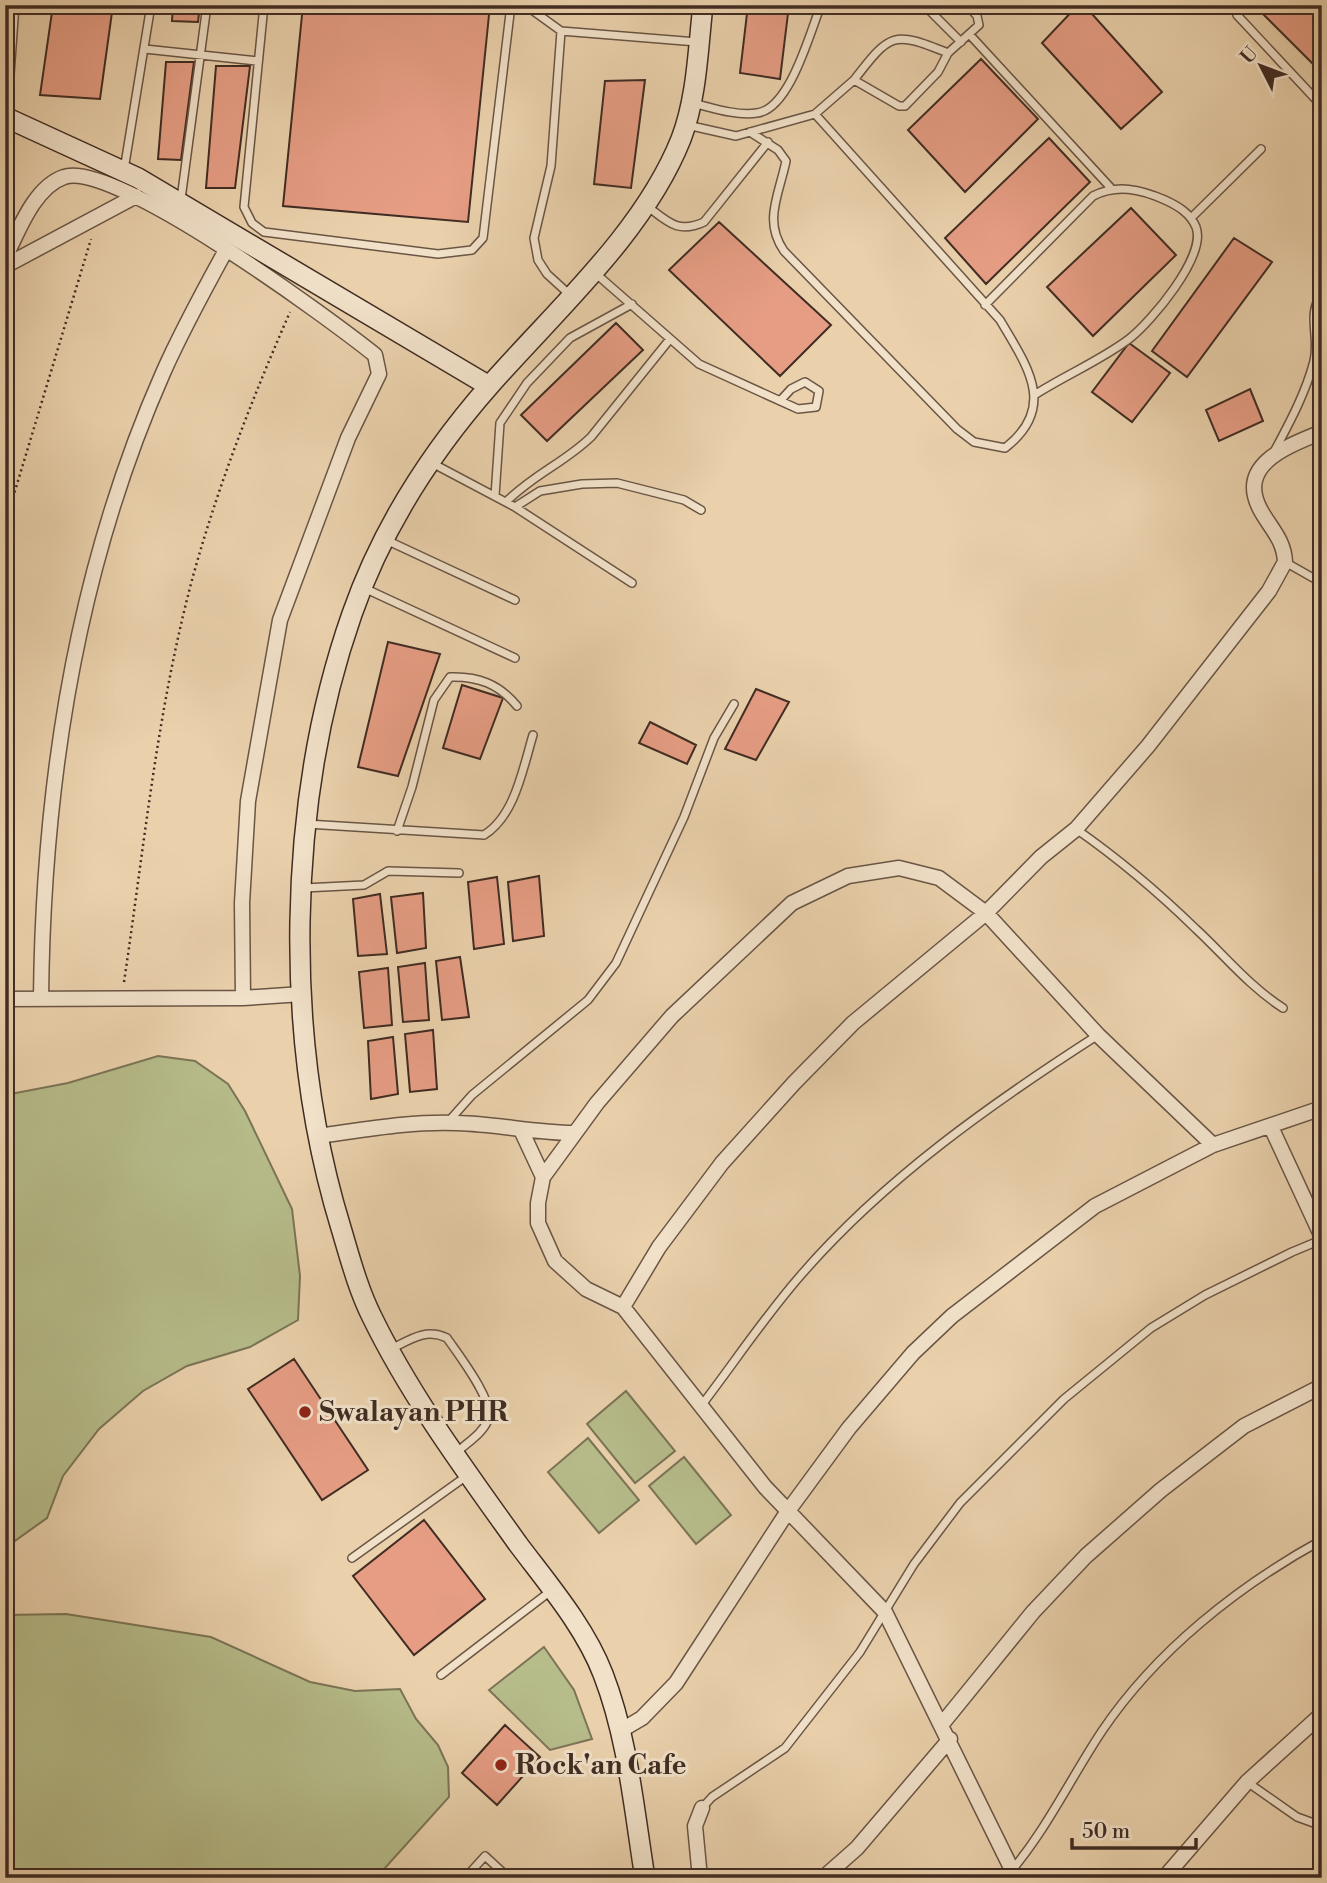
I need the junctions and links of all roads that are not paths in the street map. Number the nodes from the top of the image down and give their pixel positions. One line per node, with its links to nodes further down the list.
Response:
1 (15, 5): 24 (lane)
2 (151, 5): 16 (lane)
3 (206, 5): 18 (lane)
4 (264, 5): 19 (lane)
5 (511, 5): 19 (lane)
6 (525, 5): 12 (lane)
7 (703, 5): 15 (street)
8 (821, 5): 21 (lane)
9 (924, 5): 14 (lane)
10 (967, 5): 13 (lane)
11 (1235, 5): 22 (lane)
12 (561, 31): 15 (lane); 40 (lane)
13 (970, 35): 14 (lane); 30 (lane)
14 (961, 42): 17 (lane)
15 (698, 43): 21 (street)
16 (145, 49): 18 (lane); 29 (lane)
17 (948, 53): 20 (lane); 20 (lane)
18 (201, 55): 19 (lane); 32 (lane)
19 (257, 61)
20 (854, 80): 23 (lane)
21 (690, 102): 25 (street)
22 (1322, 106)
23 (815, 114): 26 (lane); 42 (lane)
24 (6, 118): 29 (street)
25 (686, 124): 26 (lane); 33 (street)
26 (750, 132): 27 (lane)
27 (768, 142): 33 (lane); 45 (lane)
28 (1261, 149): 34 (lane)
29 (124, 171): 32 (street)
30 (1110, 187): 34 (lane); 42 (lane)
31 (136, 196): 35 (street); 36 (street); 37 (street)
32 (180, 203): 44 (street)
33 (646, 206): 38 (street)
34 (1191, 218): 45 (lane)
35 (226, 250): 71 (street); 73 (street)
36 (5, 258)
37 (5, 266)
38 (593, 270): 40 (street); 41 (lane)
39 (1322, 293): 48 (lane)
40 (570, 295): 44 (street)
41 (632, 304): 43 (lane); 50 (lane)
42 (985, 305): 45 (lane)
43 (670, 340): 46 (lane); 51 (lane)
44 (489, 386): 49 (street)
45 (1036, 394)
46 (780, 401): 46 (lane)
47 (1322, 432): 48 (street)
48 (1275, 451): 55 (street)
49 (429, 462): 50 (lane); 54 (street)
50 (495, 496): 51 (lane)
51 (506, 502): 52 (lane)
52 (515, 508): 53 (lane); 56 (lane)
53 (701, 510)
54 (384, 539): 58 (street); 59 (lane)
55 (1285, 562): 57 (lane); 65 (street)
56 (632, 583)
57 (1322, 583)
58 (363, 588): 60 (lane); 64 (street)
59 (515, 600)
60 (515, 658)
61 (734, 704): 77 (lane)
62 (517, 706): 66 (lane)
63 (533, 735): 66 (lane)
64 (307, 824): 66 (lane); 68 (street)
65 (1076, 829): 69 (street); 74 (lane)
66 (397, 831)
67 (459, 873): 68 (lane)
68 (303, 888): 70 (street)
69 (986, 913): 75 (street); 80 (street); 86 (street)
70 (302, 994): 71 (street); 81 (street)
71 (243, 998): 73 (street)
72 (5, 999): 73 (street)
73 (41, 999)
74 (1283, 1008)
75 (1098, 1035): 82 (street); 89 (lane)
76 (1322, 1108): 78 (street)
77 (448, 1123): 79 (street); 81 (street)
78 (1271, 1127): 82 (street); 84 (street)
79 (521, 1130): 80 (street); 83 (street)
80 (575, 1133): 83 (street)
81 (318, 1136): 87 (street)
82 (1213, 1144): 92 (street)
83 (543, 1177): 86 (street)
84 (1322, 1237)
85 (1322, 1243): 96 (lane)
86 (623, 1307): 89 (street)
87 (390, 1349): 90 (street); 90 (lane)
88 (1322, 1386): 99 (street)
89 (701, 1407): 92 (street)
90 (454, 1454): 91 (street)
91 (468, 1474): 94 (lane); 95 (street)
92 (788, 1511): 96 (street); 100 (street)
93 (1322, 1540): 105 (lane)
94 (352, 1558)
95 (552, 1590): 97 (lane); 100 (street)
96 (886, 1612): 99 (street); 103 (lane)
97 (440, 1675)
98 (1322, 1714): 102 (street)
99 (942, 1724): 101 (street)
100 (620, 1731): 108 (street)
101 (950, 1739): 105 (street); 110 (street)
102 (1247, 1782): 104 (lane); 111 (street)
103 (702, 1808): 109 (street)
104 (1322, 1826)
105 (1011, 1875)
106 (465, 1878): 107 (lane)
107 (509, 1878)
108 (645, 1878)
109 (699, 1878)
110 (823, 1878)
111 (1164, 1878)

